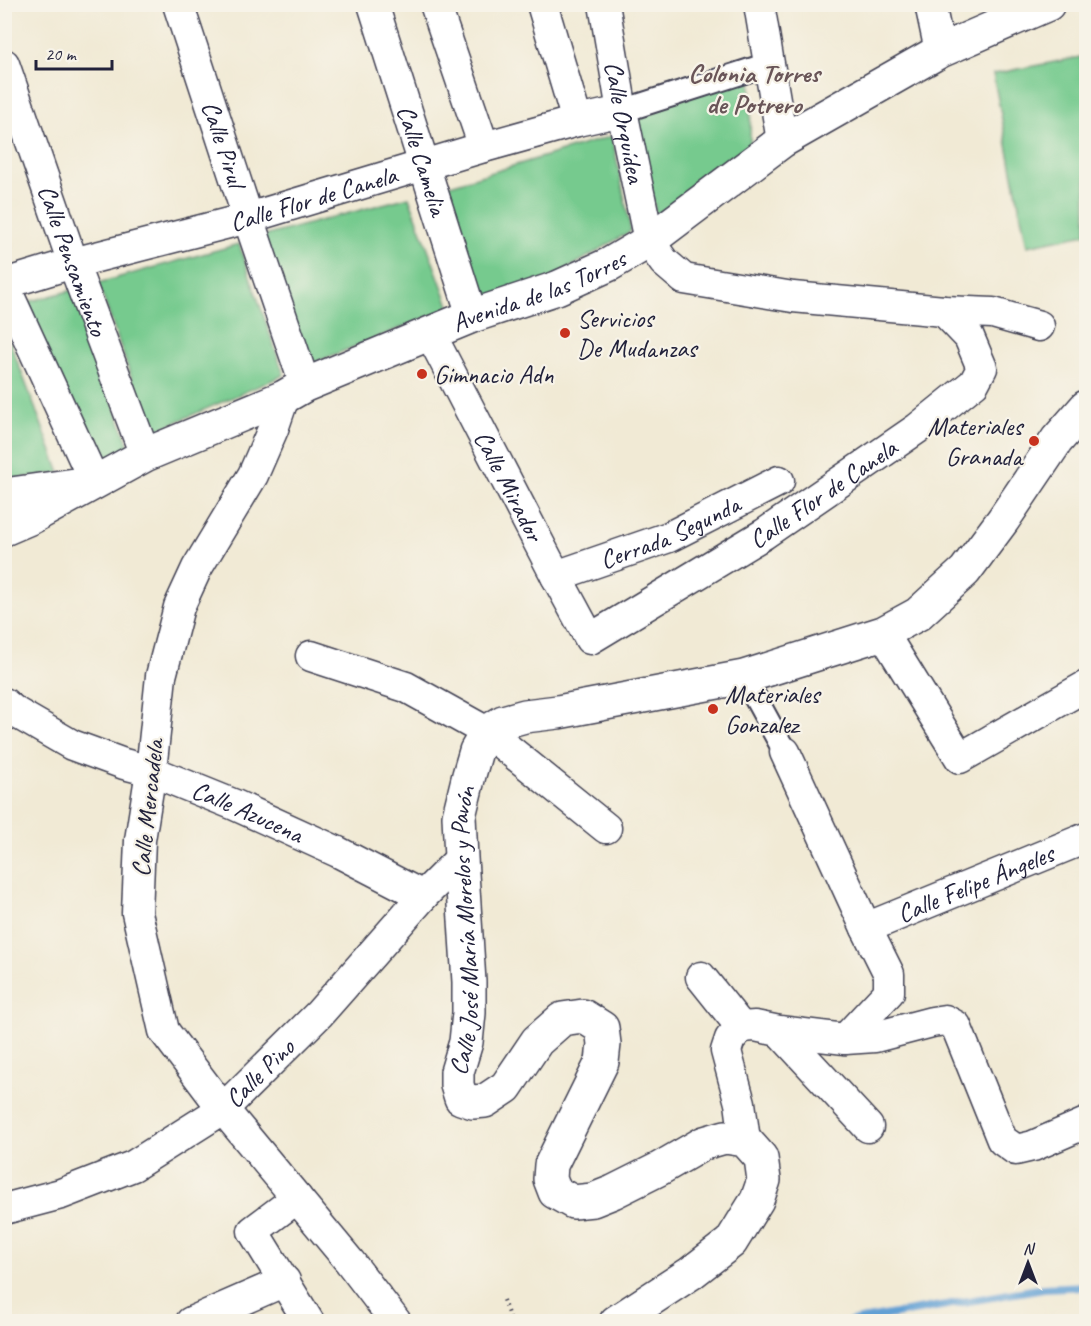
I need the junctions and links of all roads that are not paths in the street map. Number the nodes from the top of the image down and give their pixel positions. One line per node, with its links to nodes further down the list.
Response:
1 (178, 4): 17 (street, Calle Pirul)
2 (373, 4): 16 (street, Calle Camelia)
3 (435, 4): 15 (street)
4 (542, 4): 13 (street)
5 (604, 4): 12 (street, Calle Orquídea)
6 (759, 4): 11 (street)
7 (930, 4): 9 (street)
8 (1048, 4): 9 (street, Avenida de las Torres)
9 (940, 51): 14 (street, Avenida de las Torres)
10 (4, 64): 19 (street, Calle Pensamiento)
11 (769, 64): 12 (street); 14 (street)
12 (622, 111): 13 (street, Calle Flor de Canela); 18 (street, Calle Orquídea)
13 (577, 121): 15 (street, Calle Flor de Canela)
14 (782, 141): 18 (street, Avenida de las Torres)
15 (484, 147): 16 (street, Calle Flor de Canela)
16 (425, 165): 17 (street, Calle Flor de Canela); 22 (street, Calle Camelia)
17 (248, 218): 19 (street, Calle Flor de Canela); 25 (street, Calle Pirul)
18 (649, 241): 21 (street); 22 (street, Avenida de las Torres)
19 (73, 263): 20 (street, Calle Flor de Canela); 27 (street, Calle Pensamiento)
20 (4, 284): 29 (street)
21 (944, 311): 23 (street); 34 (street, Calle Flor de Canela)
22 (472, 316): 24 (street, Avenida de las Torres)
23 (1039, 326)
24 (430, 333): 25 (street, Avenida de las Torres); 32 (street, Calle Mirador)
25 (294, 391): 27 (street, Avenida de las Torres); 41 (street, Calle Mercadela)
26 (1086, 407): 33 (street)
27 (145, 455): 29 (street, Avenida de las Torres)
28 (779, 481): 32 (street, Cerrada Segunda)
29 (95, 483): 30 (street); 31 (street, Avenida de las Torres)
30 (4, 495)
31 (4, 529)
32 (556, 576): 34 (street, Calle Mirador)
33 (883, 633): 36 (street); 37 (street)
34 (590, 639)
35 (311, 656): 39 (street)
36 (744, 677): 39 (street); 40 (street)
37 (1086, 686)
38 (4, 703): 41 (street, Calle Azucena)
39 (487, 732): 42 (street); 44 (street, Calle José María Morelos y Pavón)
40 (785, 752): 46 (street)
41 (151, 771): 45 (street, Calle Azucena); 51 (street, Calle Mercadela)
42 (606, 828)
43 (1086, 838): 46 (street, Calle Felipe Ángeles)
44 (461, 858): 45 (street, Calle Pino); 54 (street, Calle José María Morelos y Pavón)
45 (423, 896): 51 (street, Calle Pino)
46 (866, 928): 50 (street)
47 (701, 977): 48 (street)
48 (741, 1027): 49 (street); 54 (street)
49 (779, 1031): 50 (street); 53 (street)
50 (845, 1038): 52 (street)
51 (223, 1109): 55 (street, Calle Mercadela); 56 (street, Calle Pino)
52 (1086, 1123)
53 (868, 1127)
54 (745, 1140): 61 (street)
55 (297, 1198): 57 (street); 60 (street, Calle Mercadela)
56 (4, 1209)
57 (285, 1281): 58 (street); 59 (street)
58 (190, 1322)
59 (309, 1322)
60 (396, 1322)
61 (616, 1322)

